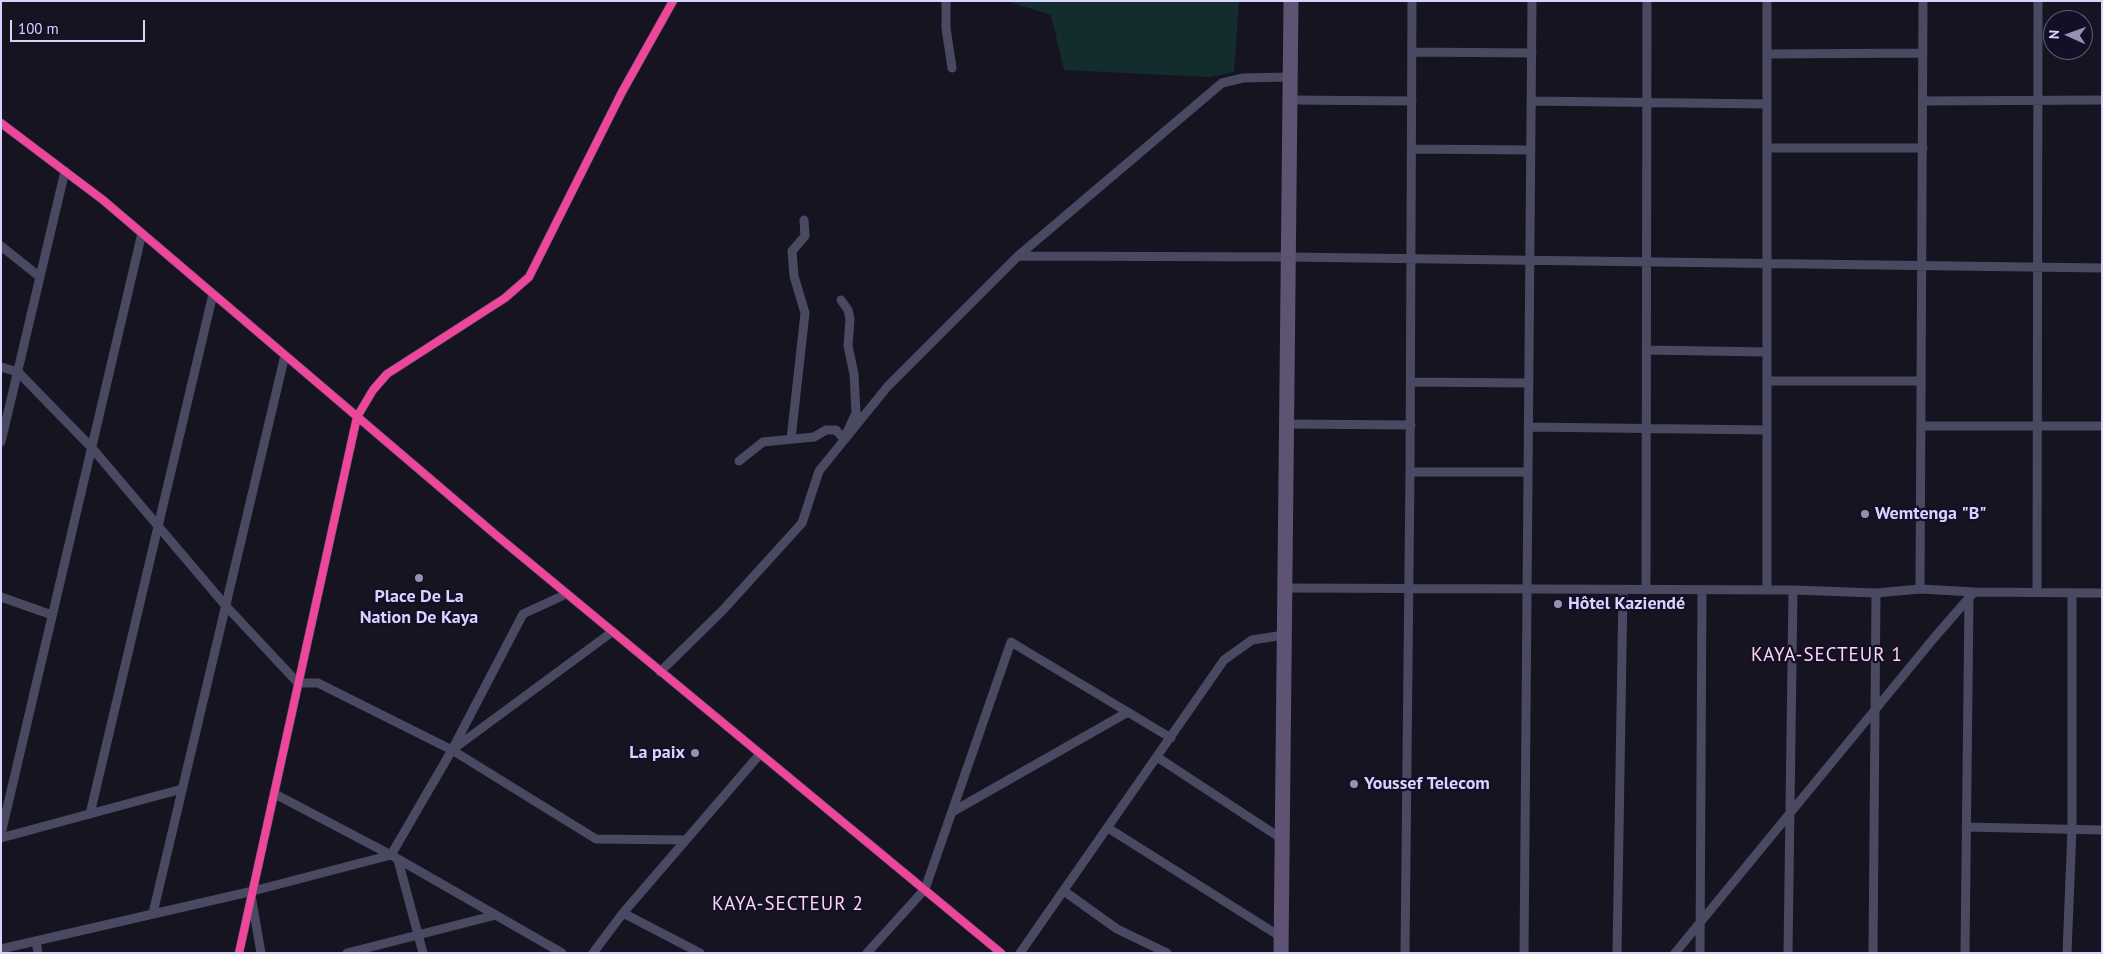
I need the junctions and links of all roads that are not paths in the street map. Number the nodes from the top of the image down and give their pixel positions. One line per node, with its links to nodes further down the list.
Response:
1 (673, 1): 54 (street)
2 (946, 1): 14 (street)
3 (1291, 1): 15 (main road)
4 (1412, 1): 10 (street)
5 (1532, 1): 11 (street)
6 (1647, 1): 22 (street)
7 (1767, 1): 13 (street)
8 (1923, 1): 12 (street)
9 (2038, 1): 21 (street)
10 (1412, 52): 11 (street); 18 (street)
11 (1532, 53): 19 (street)
12 (1923, 53): 13 (street); 20 (street)
13 (1767, 54): 23 (street)
14 (952, 68)
15 (1290, 77): 16 (main road); 33 (street)
16 (1290, 100): 18 (street); 34 (main road)
17 (2102, 100): 21 (street)
18 (1412, 101): 27 (street)
19 (1531, 101): 22 (street); 28 (street)
20 (1923, 101): 21 (street); 26 (street)
21 (2038, 101): 40 (street)
22 (1647, 103): 23 (street); 37 (street)
23 (1767, 104): 25 (street)
24 (1, 123): 29 (street)
25 (1767, 148): 26 (street); 38 (street)
26 (1923, 148): 39 (street)
27 (1412, 149): 28 (street); 35 (street)
28 (1531, 150): 36 (street)
29 (65, 171): 31 (street); 42 (street)
30 (804, 220): 63 (street)
31 (142, 233): 43 (street); 66 (street)
32 (1, 246): 42 (street)
33 (1018, 256): 34 (street); 64 (street)
34 (1288, 257): 35 (street); 55 (main road)
35 (1411, 259): 36 (street); 52 (street)
36 (1530, 260): 37 (street); 53 (street)
37 (1646, 262): 38 (street); 45 (street)
38 (1767, 264): 39 (street); 46 (street)
39 (1922, 266): 40 (street); 51 (street)
40 (2038, 267): 41 (street); 58 (street)
41 (2102, 268)
42 (40, 277): 49 (street)
43 (214, 294): 47 (street); 70 (street)
44 (841, 300): 64 (street)
45 (1647, 350): 46 (street); 61 (street)
46 (1767, 352): 50 (street)
47 (284, 355): 54 (street); 87 (street)
48 (1, 367): 49 (street)
49 (18, 372): 65 (street); 66 (street)
50 (1767, 381): 51 (street); 62 (street)
51 (1921, 381): 57 (street)
52 (1411, 382): 53 (street); 56 (street)
53 (1529, 383): 60 (street)
54 (358, 417): 89 (street); 92 (street)
55 (1286, 424): 56 (street); 71 (main road)
56 (1410, 425): 68 (street)
57 (1921, 426): 58 (street); 74 (street)
58 (2038, 426): 59 (street); 80 (street)
59 (2102, 426)
60 (1528, 427): 61 (street); 69 (street)
61 (1647, 428): 62 (street); 76 (street)
62 (1767, 430): 78 (street)
63 (791, 439): 64 (street); 67 (street)
64 (844, 439): 91 (street)
65 (1, 442)
66 (92, 448): 70 (street); 88 (street)
67 (739, 461)
68 (1410, 472): 69 (street); 72 (street)
69 (1528, 472): 73 (street)
70 (158, 526): 87 (street); 103 (street)
71 (1285, 588): 72 (street); 90 (main road)
72 (1408, 588): 73 (street); 136 (street)
73 (1527, 589): 75 (street); 137 (street)
74 (1920, 589): 82 (street); 84 (street)
75 (1623, 590): 76 (street); 138 (street)
76 (1646, 590): 77 (street)
77 (1702, 590): 78 (street); 118 (street)
78 (1766, 590): 79 (street)
79 (1793, 590): 82 (street); 101 (street)
80 (2037, 592): 83 (street); 84 (street)
81 (2102, 592): 83 (street)
82 (1876, 593): 93 (street)
83 (2072, 593): 106 (street)
84 (1971, 595): 93 (street); 104 (street)
85 (562, 596): 96 (street)
86 (1, 597): 88 (street)
87 (226, 605): 92 (street); 99 (street)
88 (52, 614): 108 (street)
89 (612, 632): 91 (street); 96 (street)
90 (1284, 635): 95 (street); 109 (main road)
91 (660, 672): 97 (street)
92 (298, 683): 96 (street); 100 (street)
93 (1875, 711): 101 (street); 142 (street)
94 (1128, 712): 95 (street); 102 (street); 102 (street)
95 (1171, 738): 98 (street)
96 (452, 750): 110 (street); 111 (street)
97 (760, 754): 110 (street); 112 (street)
98 (1157, 757): 105 (street); 109 (street)
99 (182, 789): 103 (street); 115 (street)
100 (275, 794): 111 (street); 114 (street)
101 (1791, 810): 118 (street); 141 (street)
102 (952, 812): 112 (street)
103 (90, 814): 108 (street)
104 (1966, 826): 106 (street); 143 (street)
105 (1108, 828): 113 (street); 120 (street)
106 (2072, 829): 107 (street); 144 (street)
107 (2102, 830)
108 (1, 836)
109 (1282, 839): 120 (main road)
110 (686, 840): 116 (street)
111 (395, 858): 114 (street); 117 (street); 119 (street)
112 (925, 889): 131 (street); 132 (street)
113 (1064, 891): 133 (street); 134 (street)
114 (252, 894): 115 (street); 124 (street); 125 (street)
115 (153, 913): 121 (street)
116 (623, 913): 129 (street); 130 (street)
117 (496, 916): 119 (street); 128 (street)
118 (1700, 921): 139 (street); 140 (street)
119 (418, 935): 126 (street); 127 (street)
120 (1281, 937): 135 (main road)
121 (36, 941): 122 (street); 123 (street)
122 (1, 949)
123 (38, 953)
124 (239, 953)
125 (261, 953)
126 (347, 953)
127 (423, 953)
128 (562, 953)
129 (593, 953)
130 (700, 953)
131 (867, 953)
132 (1001, 953)
133 (1020, 953)
134 (1167, 953)
135 (1281, 953)
136 (1405, 953)
137 (1524, 953)
138 (1617, 953)
139 (1674, 953)
140 (1700, 953)
141 (1788, 953)
142 (1873, 953)
143 (1964, 953)
144 (2067, 953)

